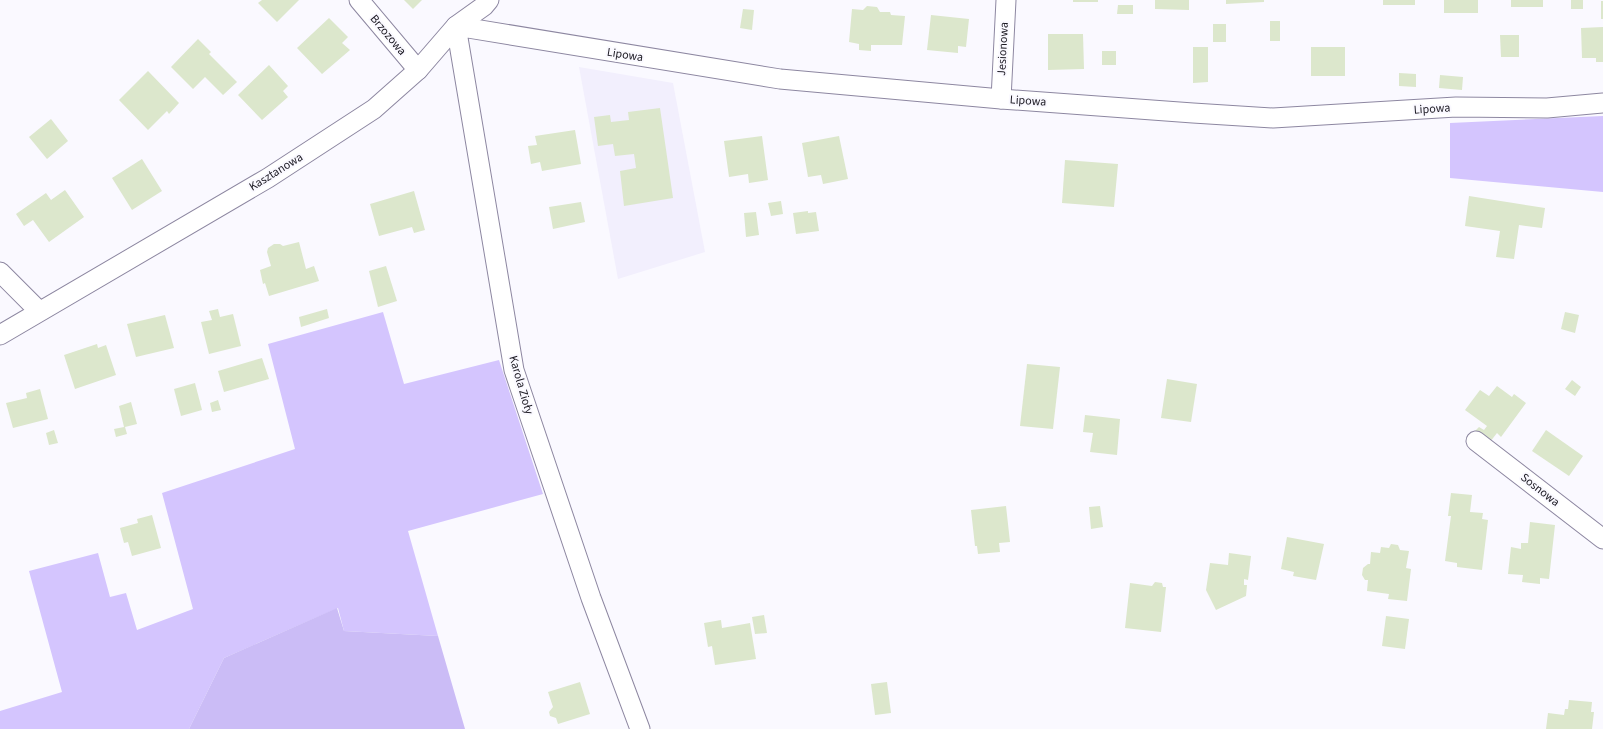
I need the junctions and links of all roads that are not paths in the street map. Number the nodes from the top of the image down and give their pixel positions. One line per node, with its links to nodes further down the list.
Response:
1 (358, 0): 5 (street, Brzozowa)
2 (489, 0): 4 (street, Kasztanowa)
3 (1006, 0): 6 (street, Jesionowa)
4 (456, 26): 5 (street, Kasztanowa); 6 (street, Lipowa); 13 (street, Karola Zioły)
5 (418, 70): 9 (street, Kasztanowa)
6 (1001, 99): 7 (street, Lipowa)
7 (1603, 103)
8 (0, 272): 9 (street)
9 (39, 311): 10 (street, Kasztanowa)
10 (0, 334)
11 (1476, 441): 12 (street, Sosnowa)
12 (1603, 539)
13 (640, 729)

